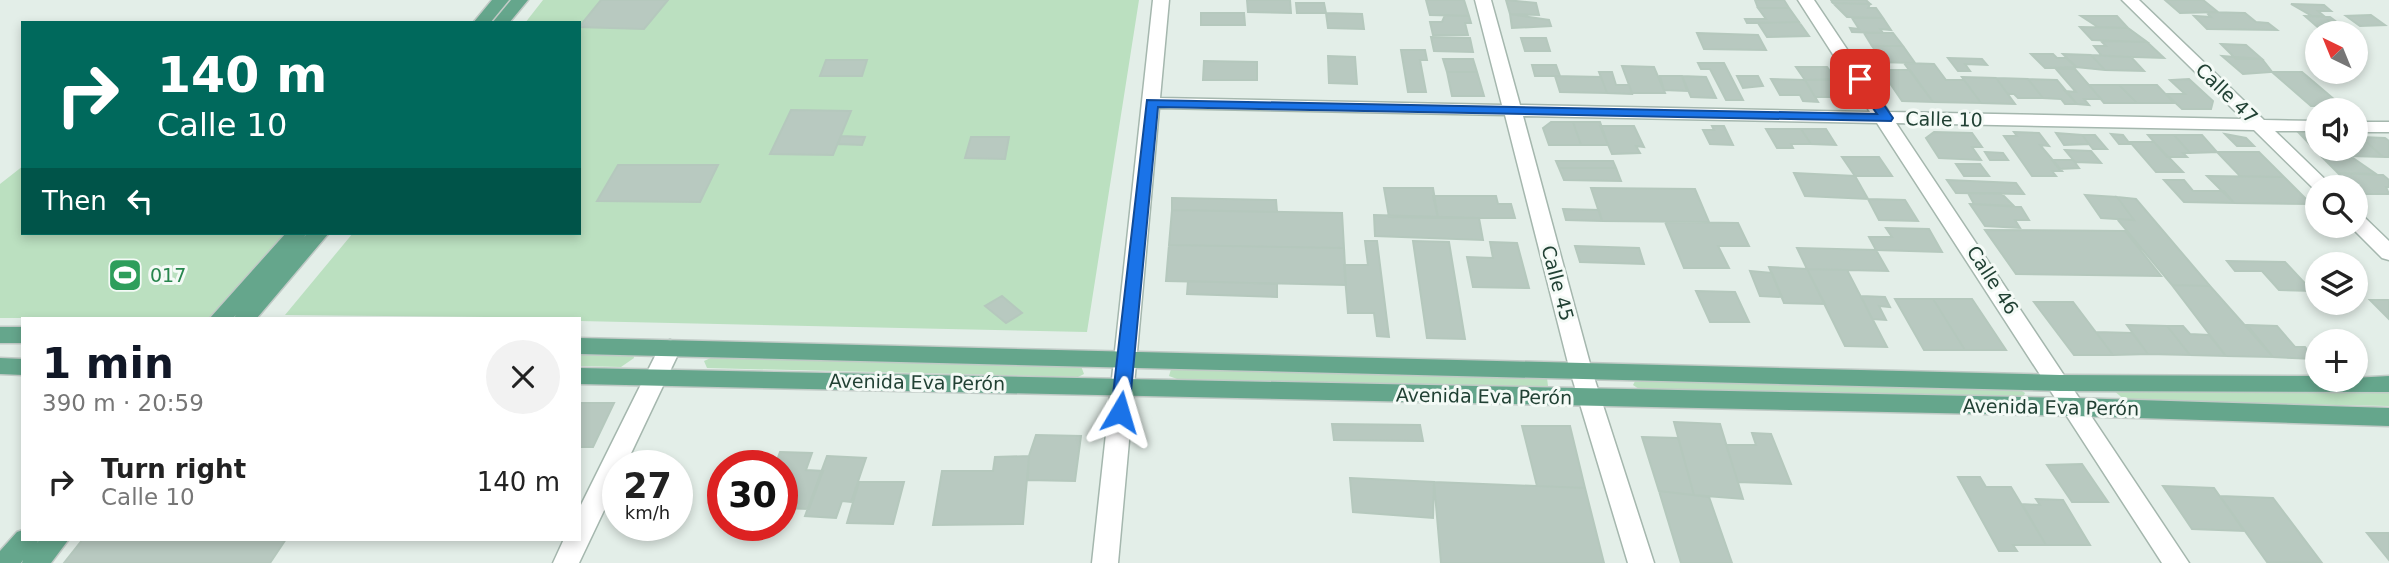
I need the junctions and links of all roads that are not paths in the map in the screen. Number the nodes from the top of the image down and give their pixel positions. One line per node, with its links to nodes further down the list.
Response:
1 (502, 0): 7 (main road)
2 (520, 0): 8 (main road)
3 (1161, 0): 9 (street)
4 (1483, 0): 10 (street, Calle 45)
5 (1806, 0): 11 (street, Calle 46)
6 (2130, 0): 12 (street, Calle 47)
7 (483, 21)
8 (502, 21)
9 (1152, 103): 10 (street, Calle 10); 27 (street)
10 (1513, 111): 11 (street, Calle 10); 30 (street, Calle 45)
11 (1887, 118): 12 (street, Calle 10); 33 (street, Calle 46)
12 (2259, 125): 13 (street, Calle 10); 16 (street, Calle 47)
13 (2305, 126)
14 (2368, 127): 15 (street)
15 (2389, 127)
16 (2311, 175)
17 (2368, 232): 20 (street)
18 (295, 235): 21 (main road)
19 (317, 235): 22 (main road)
20 (2389, 253)
21 (222, 317)
22 (246, 317)
23 (0, 335): 24 (main road)
24 (21, 335)
25 (581, 346): 26 (main road, Avenida Eva Perón)
26 (670, 348): 27 (main road, Avenida Eva Perón); 32 (street)
27 (1127, 359): 30 (main road, Avenida Eva Perón); 35 (street)
28 (0, 366): 29 (main road)
29 (21, 367)
30 (1581, 371): 33 (main road, Avenida Eva Perón); 36 (street, Calle 45)
31 (581, 376): 32 (main road, Avenida Eva Perón)
32 (656, 376): 35 (main road, Avenida Eva Perón); 39 (street)
33 (2060, 383): 34 (main road, Avenida Eva Perón); 37 (street, Calle 46)
34 (2389, 384)
35 (1123, 387): 36 (main road, Avenida Eva Perón); 46 (street)
36 (1589, 397): 37 (main road, Avenida Eva Perón); 47 (street, Calle 45)
37 (2074, 407): 38 (main road, Avenida Eva Perón); 48 (street, Calle 46)
38 (2389, 417)
39 (581, 531)
40 (24, 541): 43 (main road)
41 (54, 541): 44 (main road)
42 (576, 541): 45 (street)
43 (5, 563)
44 (35, 563)
45 (566, 563)
46 (1105, 563)
47 (1641, 563)
48 (2176, 563)

